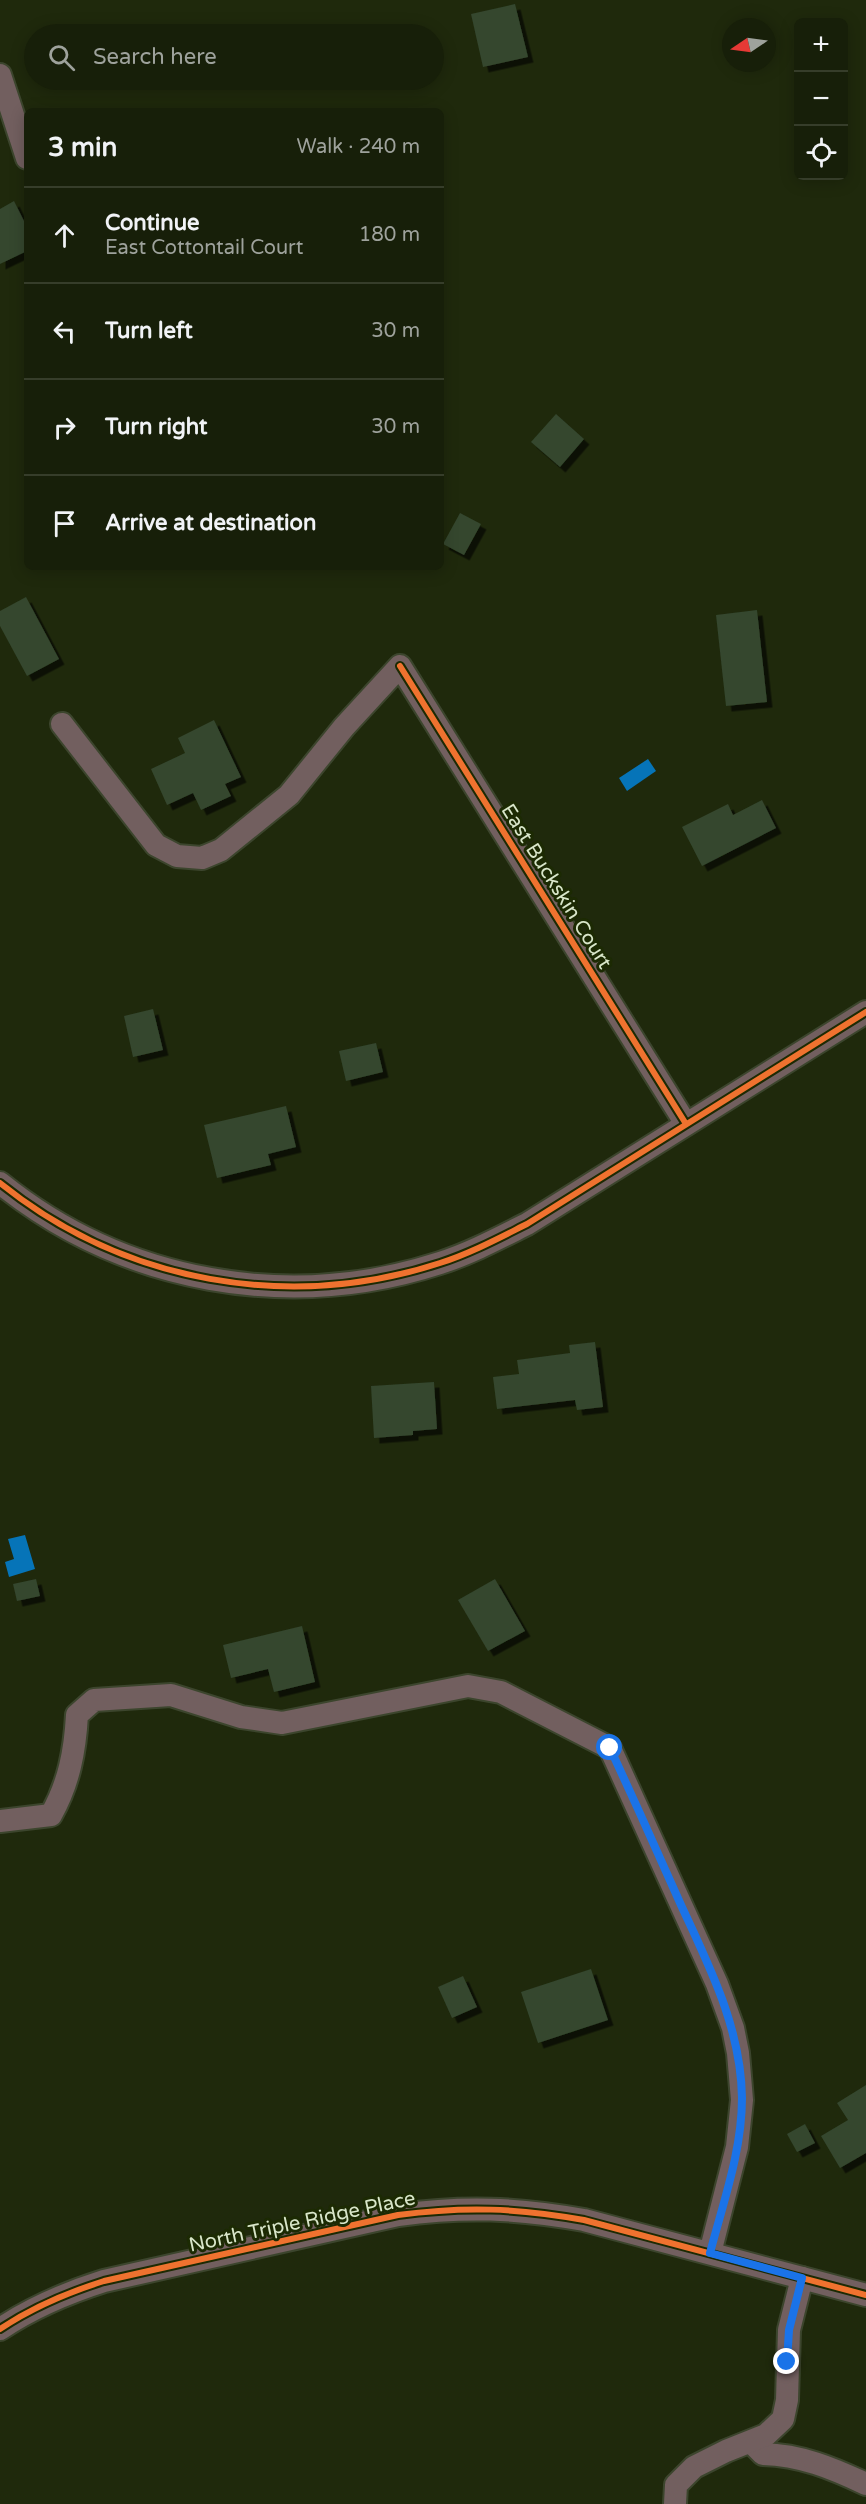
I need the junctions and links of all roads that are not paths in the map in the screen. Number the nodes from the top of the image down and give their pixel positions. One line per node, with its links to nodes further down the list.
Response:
1 (0, 75): 2 (street)
2 (24, 149)
3 (62, 724): 5 (street, East Buckskin Court)
4 (866, 1012): 5 (street)
5 (686, 1124): 6 (street)
6 (0, 1183)
7 (0, 1821): 8 (street)
8 (710, 2253): 9 (street, North Triple Ridge Place); 11 (street, North Triple Ridge Place)
9 (802, 2278): 10 (street, North Triple Ridge Place); 12 (street)
10 (866, 2295)
11 (0, 2329)
12 (751, 2442): 13 (street); 14 (street)
13 (866, 2484)
14 (675, 2504)

